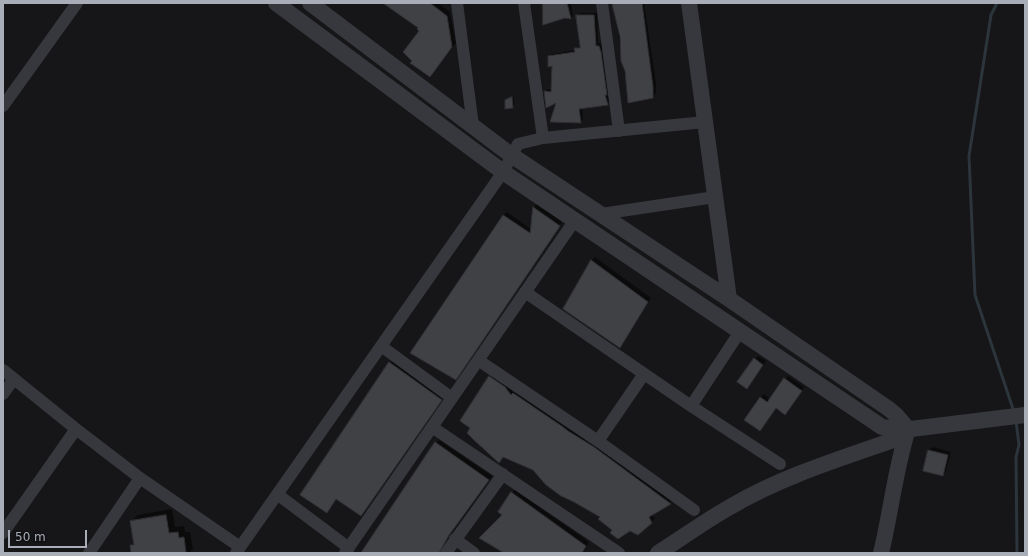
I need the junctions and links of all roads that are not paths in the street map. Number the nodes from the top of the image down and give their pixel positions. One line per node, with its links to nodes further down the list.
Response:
1 (77, 3): 8 (street)
2 (276, 3): 14 (street)
3 (310, 3): 10 (street)
4 (456, 3): 10 (street)
5 (524, 3): 12 (street)
6 (602, 3): 11 (street)
7 (688, 3): 9 (street)
8 (3, 106)
9 (705, 122): 11 (street); 15 (street)
10 (473, 126): 13 (street)
11 (619, 131): 12 (street)
12 (543, 138): 13 (street)
13 (511, 155): 14 (street); 16 (street)
14 (503, 172): 17 (street); 21 (street)
15 (715, 197): 16 (street); 19 (street)
16 (601, 214): 19 (street)
17 (575, 220): 18 (street); 20 (street)
18 (525, 292): 22 (street); 24 (street)
19 (729, 299): 32 (street)
20 (741, 330): 28 (street); 32 (street)
21 (381, 346): 27 (street); 37 (street)
22 (478, 360): 27 (street); 33 (street)
23 (3, 370): 25 (street)
24 (644, 374): 28 (street); 33 (street)
25 (14, 379): 26 (street); 31 (street)
26 (3, 394)
27 (452, 398): 30 (street)
28 (691, 406): 34 (street)
29 (1025, 415): 32 (street)
30 (432, 427): 35 (street); 42 (street)
31 (76, 429): 36 (street); 39 (street)
32 (907, 433): 47 (street); 48 (street)
33 (598, 441): 38 (street)
34 (780, 464)
35 (502, 474): 40 (street); 46 (street)
36 (140, 478): 41 (street); 43 (street)
37 (277, 494): 41 (street); 42 (street)
38 (694, 510)
39 (3, 533)
40 (455, 539): 44 (street); 45 (street)
41 (238, 550)
42 (347, 550)
43 (89, 553)
44 (446, 553)
45 (474, 553)
46 (619, 553)
47 (658, 553)
48 (881, 553)

